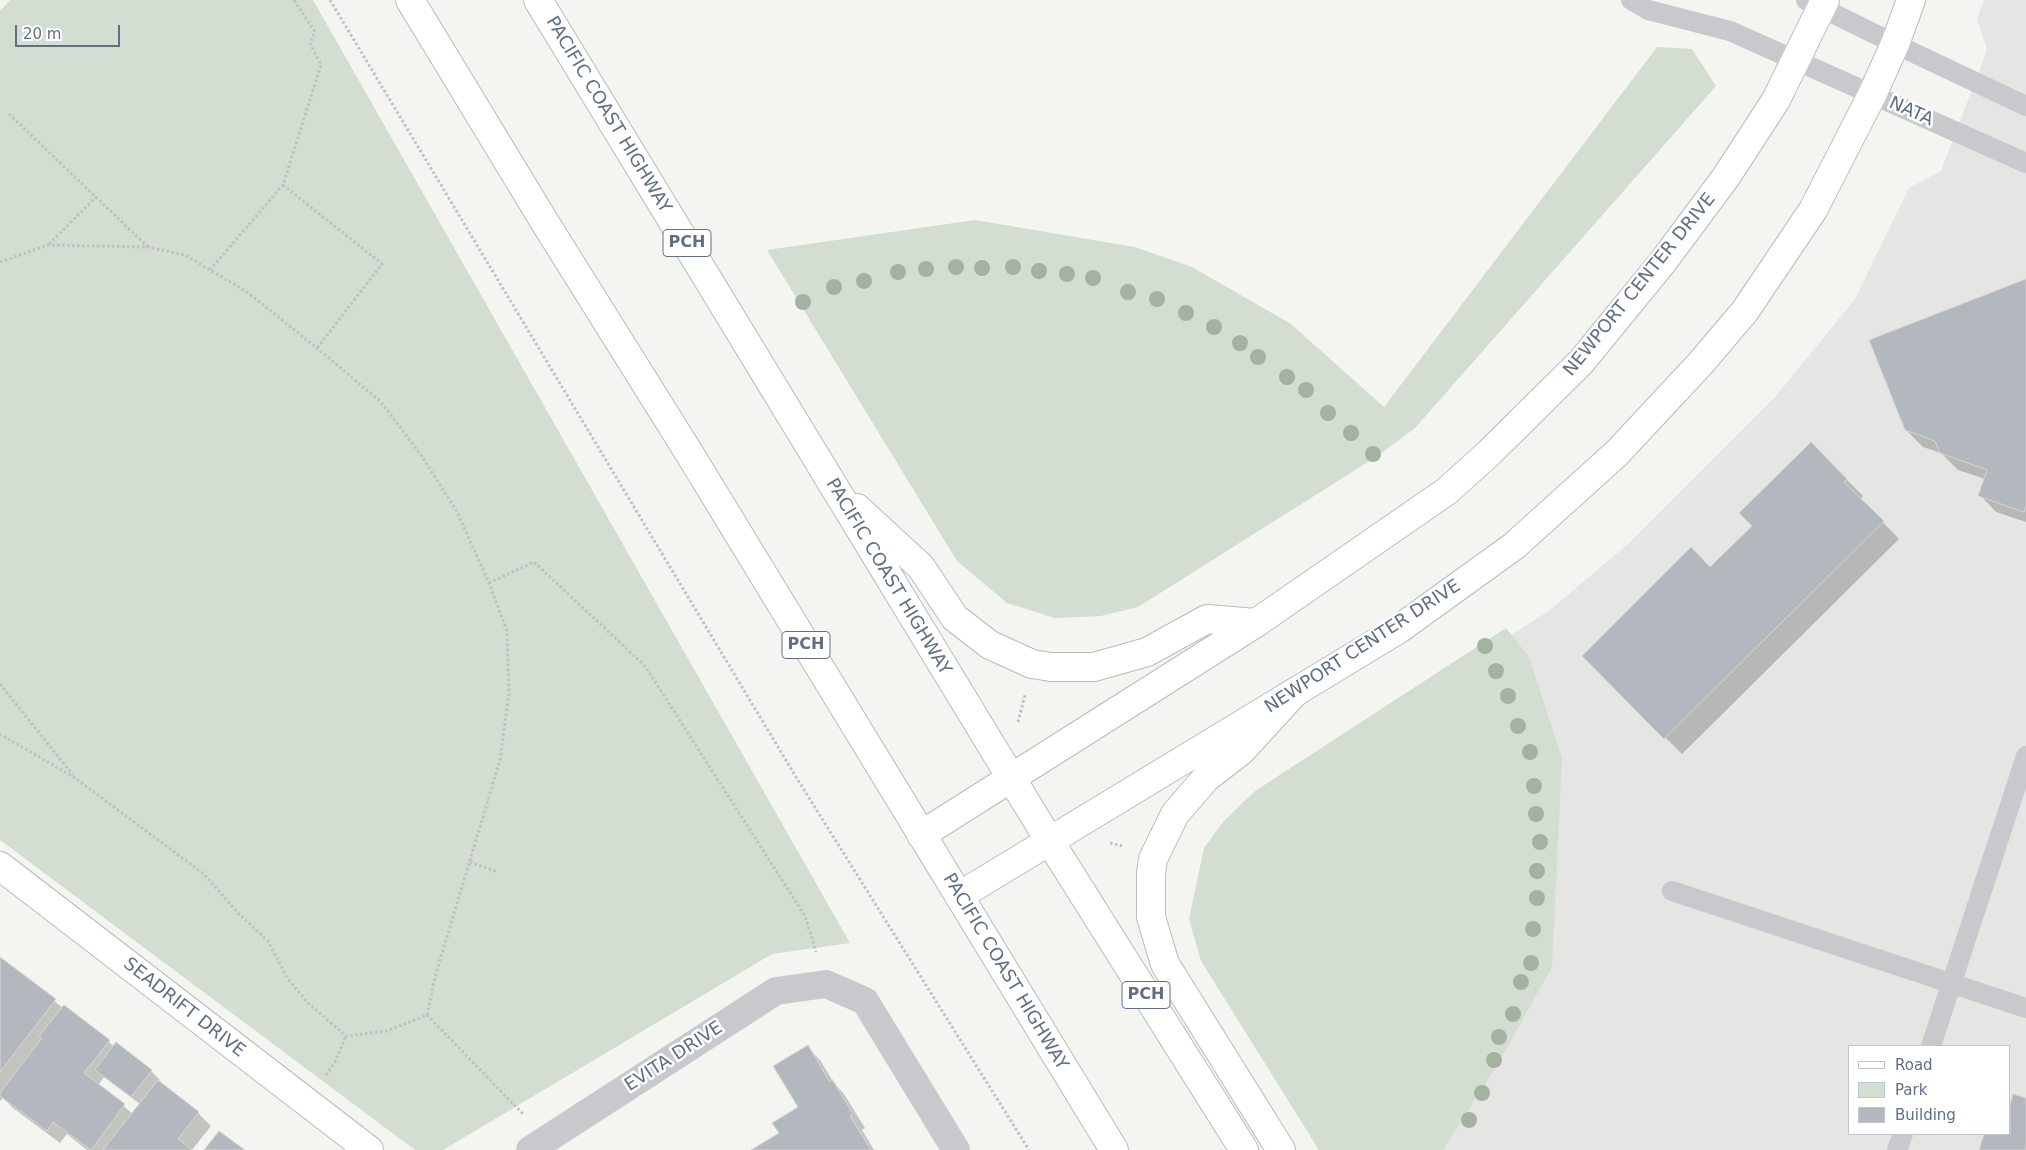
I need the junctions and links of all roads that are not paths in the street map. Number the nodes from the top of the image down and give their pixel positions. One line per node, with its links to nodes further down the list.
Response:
1 (410, 0): 16 (main road, PACIFIC COAST HIGHWAY / PCH)
2 (538, 0): 11 (main road, PACIFIC COAST HIGHWAY / PCH)
3 (1631, 0): 7 (lane, NATA)
4 (1911, 0): 6 (main road, NEWPORT CENTER DRIVE)
5 (1818, 2): 6 (lane); 7 (main road, NEWPORT CENTER DRIVE)
6 (1895, 44): 8 (main road, NEWPORT CENTER DRIVE); 9 (lane)
7 (1796, 62): 8 (lane, NATA); 12 (main road, NEWPORT CENTER DRIVE)
8 (1872, 95): 10 (lane, NATA); 13 (main road, NEWPORT CENTER DRIVE)
9 (2026, 106)
10 (2026, 163)
11 (834, 488): 12 (main road); 15 (main road, PACIFIC COAST HIGHWAY / PCH)
12 (1256, 623): 15 (main road, NEWPORT CENTER DRIVE)
13 (1295, 692): 17 (main road, NEWPORT CENTER DRIVE); 30 (main road)
14 (2026, 756): 21 (lane)
15 (1010, 777): 16 (main road, NEWPORT CENTER DRIVE); 17 (main road, PACIFIC COAST HIGHWAY / PCH)
16 (921, 835): 20 (main road, PACIFIC COAST HIGHWAY / PCH)
17 (1049, 840): 20 (main road, NEWPORT CENTER DRIVE); 29 (main road, PACIFIC COAST HIGHWAY / PCH)
18 (0, 866): 26 (main road, SEADRIFT DRIVE)
19 (1672, 891): 21 (lane)
20 (958, 896): 28 (main road, PACIFIC COAST HIGHWAY / PCH)
21 (1952, 983): 22 (lane); 23 (lane)
22 (2026, 1008)
23 (1931, 1045)
24 (1903, 1135): 31 (lane)
25 (539, 1144): 27 (street, EVITA DRIVE)
26 (369, 1150)
27 (956, 1150)
28 (1114, 1150)
29 (1244, 1150)
30 (1280, 1150)
31 (1898, 1150)

